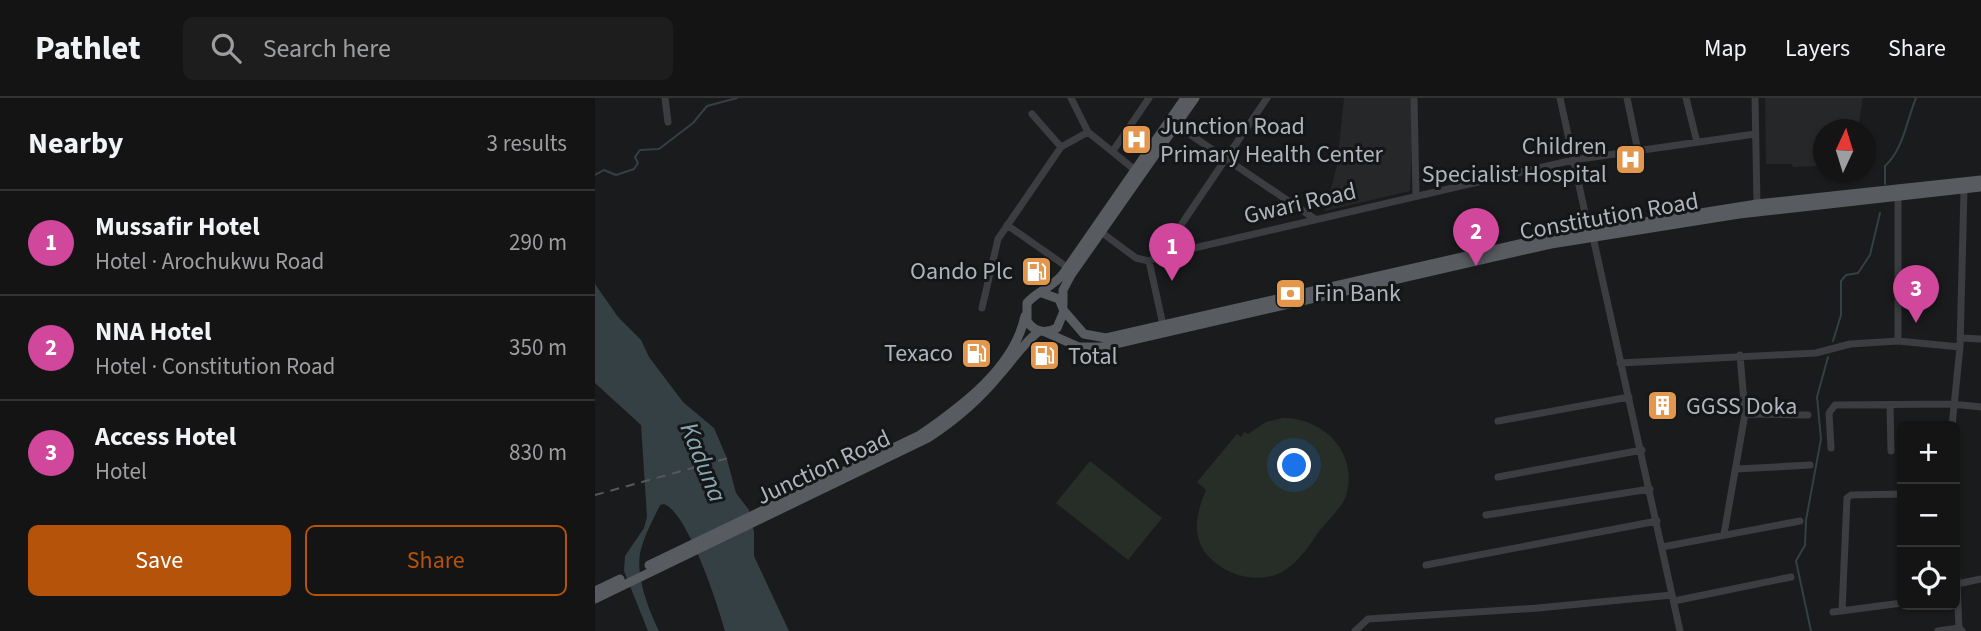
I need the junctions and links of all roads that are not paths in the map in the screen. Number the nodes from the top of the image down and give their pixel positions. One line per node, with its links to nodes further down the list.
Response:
1 (664, 98): 13 (street)
2 (1149, 98): 19 (street)
3 (1185, 98): 23 (main road)
4 (1195, 98): 14 (main road)
5 (1267, 98): 21 (street, Gwari Road)
6 (1414, 98): 29 (street)
7 (1560, 98): 22 (street)
8 (1626, 98): 20 (street)
9 (1686, 98): 17 (street)
10 (1755, 98): 16 (street)
11 (1074, 100): 15 (street)
12 (1032, 114): 18 (street)
13 (669, 122)
14 (1176, 125): 21 (street); 34 (main road)
15 (1088, 132): 18 (street); 19 (street)
16 (1755, 134): 17 (street, Gwari Road); 31 (street)
17 (1697, 142): 20 (street, Gwari Road)
18 (1061, 147): 33 (street)
19 (1113, 151): 23 (street)
20 (1637, 151): 22 (street, Gwari Road)
21 (1226, 160): 32 (street); 36 (street, Gwari Road)
22 (1573, 160): 29 (street, Gwari Road); 35 (street)
23 (1135, 170): 38 (main road)
24 (1981, 180): 27 (main road, Constitution Road)
25 (1981, 187): 26 (main road, Constitution Road)
26 (1964, 190): 30 (main road, Constitution Road); 48 (street)
27 (1887, 194): 28 (main road, Constitution Road); 30 (main road, Constitution Road)
28 (1875, 195): 31 (main road, Constitution Road); 35 (main road, Constitution Road)
29 (1416, 196): 32 (street, Gwari Road)
30 (1898, 196): 47 (street)
31 (1757, 204): 35 (main road, Constitution Road)
32 (1315, 219): 36 (street, Gwari Road)
33 (1007, 226): 38 (street); 41 (street)
34 (1101, 232): 37 (street); 42 (main road)
35 (1591, 234): 40 (main road, Constitution Road); 50 (street)
36 (1160, 256): 37 (street, Gwari Road)
37 (1149, 261): 44 (street)
38 (1067, 267): 39 (main road)
39 (1042, 293): 42 (main road); 43 (main road)
40 (1289, 299): 44 (main road, Constitution Road); 45 (main road, Constitution Road)
41 (982, 308)
42 (1064, 308): 44 (main road, Constitution Road); 45 (main road)
43 (1025, 316): 45 (main road); 67 (main road, Junction Road)
44 (1163, 325)
45 (1042, 332): 67 (main road, Junction Road)
46 (1981, 339): 48 (street)
47 (1898, 341): 48 (street); 49 (street)
48 (1961, 342): 52 (street)
49 (1740, 355): 50 (street); 55 (street)
50 (1620, 363): 51 (street)
51 (1629, 397): 57 (street); 60 (street)
52 (1952, 404): 53 (street); 54 (street); 58 (street)
53 (1889, 405): 59 (street); 61 (street)
54 (1981, 407)
55 (1745, 415): 56 (street); 63 (street)
56 (1808, 415)
57 (1498, 421)
58 (1952, 421)
59 (1831, 448)
60 (1641, 450): 64 (street); 65 (street)
61 (1891, 451)
62 (1810, 465): 63 (street)
63 (1737, 469): 71 (street)
64 (1499, 477)
65 (1650, 489): 68 (street); 69 (street)
66 (1897, 494): 81 (street)
67 (770, 510): 77 (main road, Junction Road)
68 (1486, 515)
69 (1657, 521): 72 (street); 73 (street)
70 (1800, 521): 71 (street)
71 (1724, 534): 72 (street)
72 (1662, 547): 79 (street)
73 (1426, 565)
74 (1791, 577): 79 (street)
75 (1981, 579): 76 (street)
76 (1960, 583)
77 (616, 584): 78 (main road, Junction Road); 80 (main road, Junction Road)
78 (595, 591)
79 (1673, 598): 84 (street); 85 (street)
80 (595, 599)
81 (1897, 604)
82 (1958, 610): 83 (street)
83 (1961, 629): 86 (street)
84 (1355, 631)
85 (1680, 631)
86 (1938, 631)

